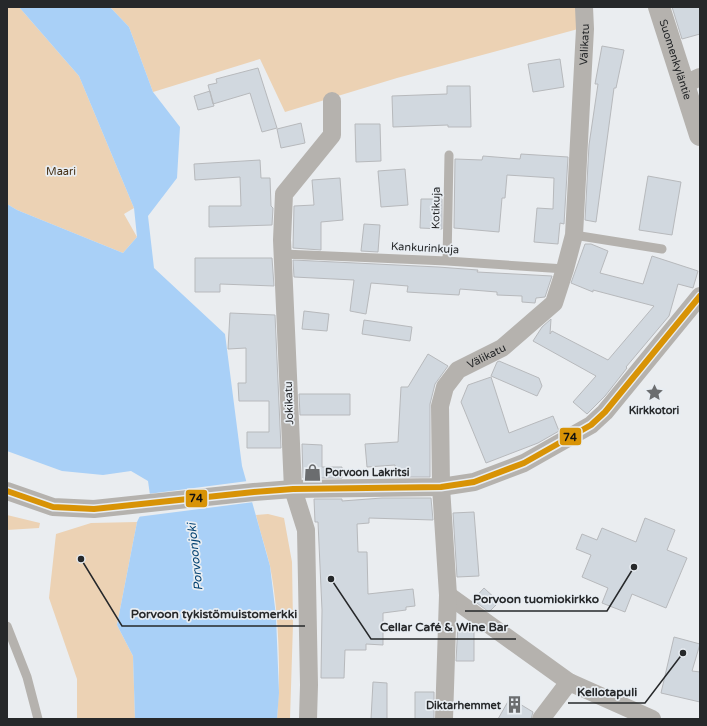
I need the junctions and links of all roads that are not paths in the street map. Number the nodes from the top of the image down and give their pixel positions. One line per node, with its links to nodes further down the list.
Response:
1 (584, 7): 7 (street, Välikatu)
2 (659, 7): 3 (street, Suomenkyläntie)
3 (692, 81): 5 (street, Suomenkyläntie)
4 (332, 101): 9 (street, Jokikatu)
5 (700, 135)
6 (449, 155): 10 (lane, Kotikuja)
7 (574, 235): 8 (lane); 11 (street, Välikatu)
8 (662, 249)
9 (283, 254): 10 (lane, Kankurinkuja); 14 (street, Jokikatu)
10 (446, 261): 11 (lane, Kankurinkuja)
11 (565, 269): 13 (street, Välikatu)
12 (700, 296): 13 (street)
13 (441, 487): 14 (street); 16 (street, Välikatu)
14 (293, 489): 15 (street); 21 (street, Jokikatu)
15 (7, 491)
16 (448, 595): 18 (street); 22 (street, Välikatu)
17 (7, 626): 20 (lane)
18 (569, 682): 19 (street); 23 (street)
19 (544, 717)
20 (38, 719)
21 (308, 719)
22 (444, 719)
23 (652, 719)

